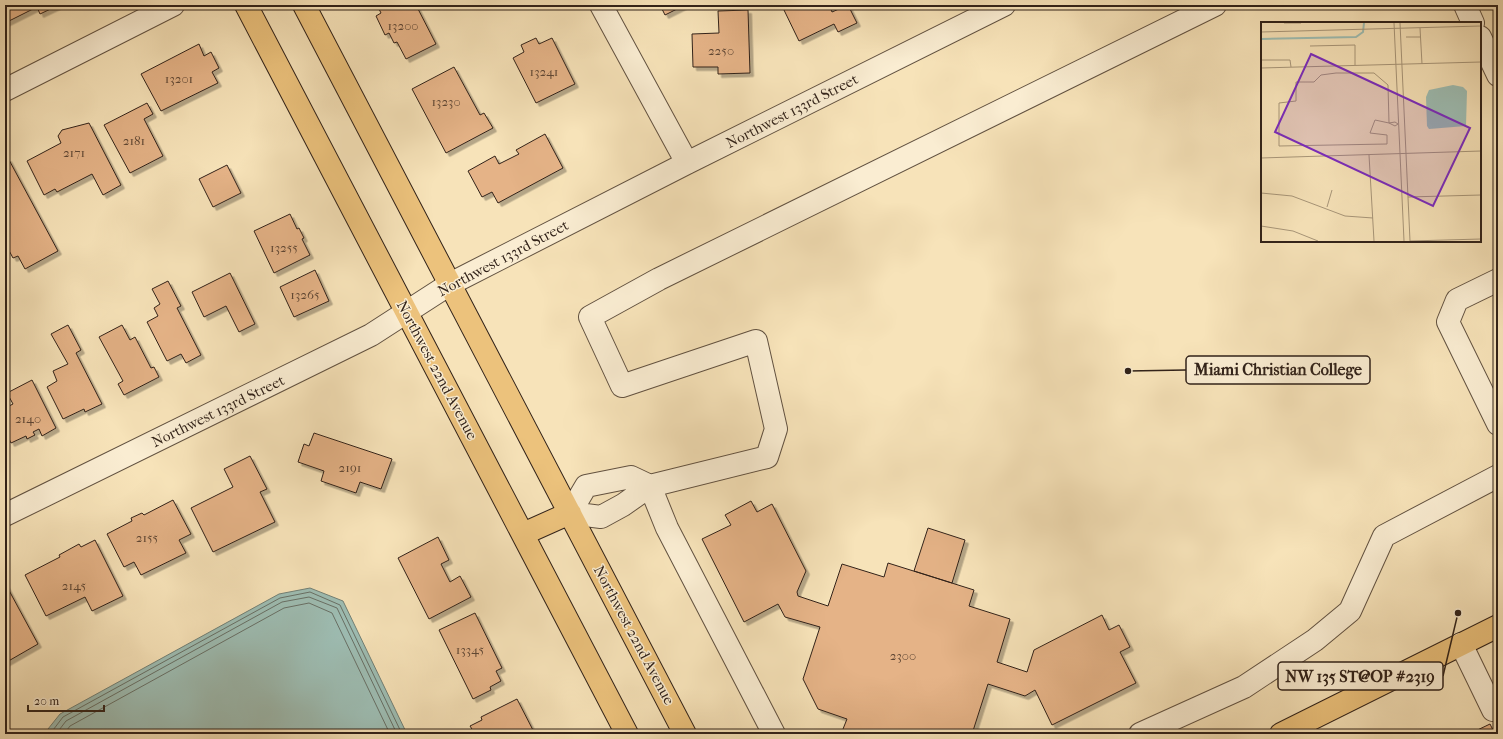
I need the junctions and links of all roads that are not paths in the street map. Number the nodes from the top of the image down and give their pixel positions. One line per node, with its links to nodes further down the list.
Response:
1 (173, 5): 11 (street)
2 (246, 5): 15 (main road, Northwest 22nd Avenue)
3 (304, 5): 14 (main road, Northwest 22nd Avenue)
4 (601, 5): 12 (street)
5 (1004, 5): 12 (street, Northwest 133rd Street)
6 (1215, 5): 18 (street)
7 (1465, 5): 8 (street)
8 (1473, 22)
9 (1481, 39): 10 (street)
10 (1498, 75)
11 (5, 90)
12 (687, 163): 14 (street, Northwest 133rd Street)
13 (1498, 280): 16 (street)
14 (450, 284): 15 (street, Northwest 133rd Street); 19 (main road, Northwest 22nd Avenue)
15 (407, 313): 20 (street, Northwest 133rd Street); 21 (main road, Northwest 22nd Avenue)
16 (1498, 424)
17 (1498, 476): 28 (street)
18 (650, 486): 19 (street); 19 (street); 27 (street)
19 (570, 513): 21 (main road); 26 (main road, Northwest 22nd Avenue)
20 (5, 515)
21 (523, 534): 25 (main road, Northwest 22nd Avenue)
22 (1498, 626): 23 (main road)
23 (1461, 644): 24 (street); 29 (main road)
24 (1493, 710)
25 (628, 734)
26 (685, 734)
27 (774, 734)
28 (1140, 734)
29 (1281, 734)

